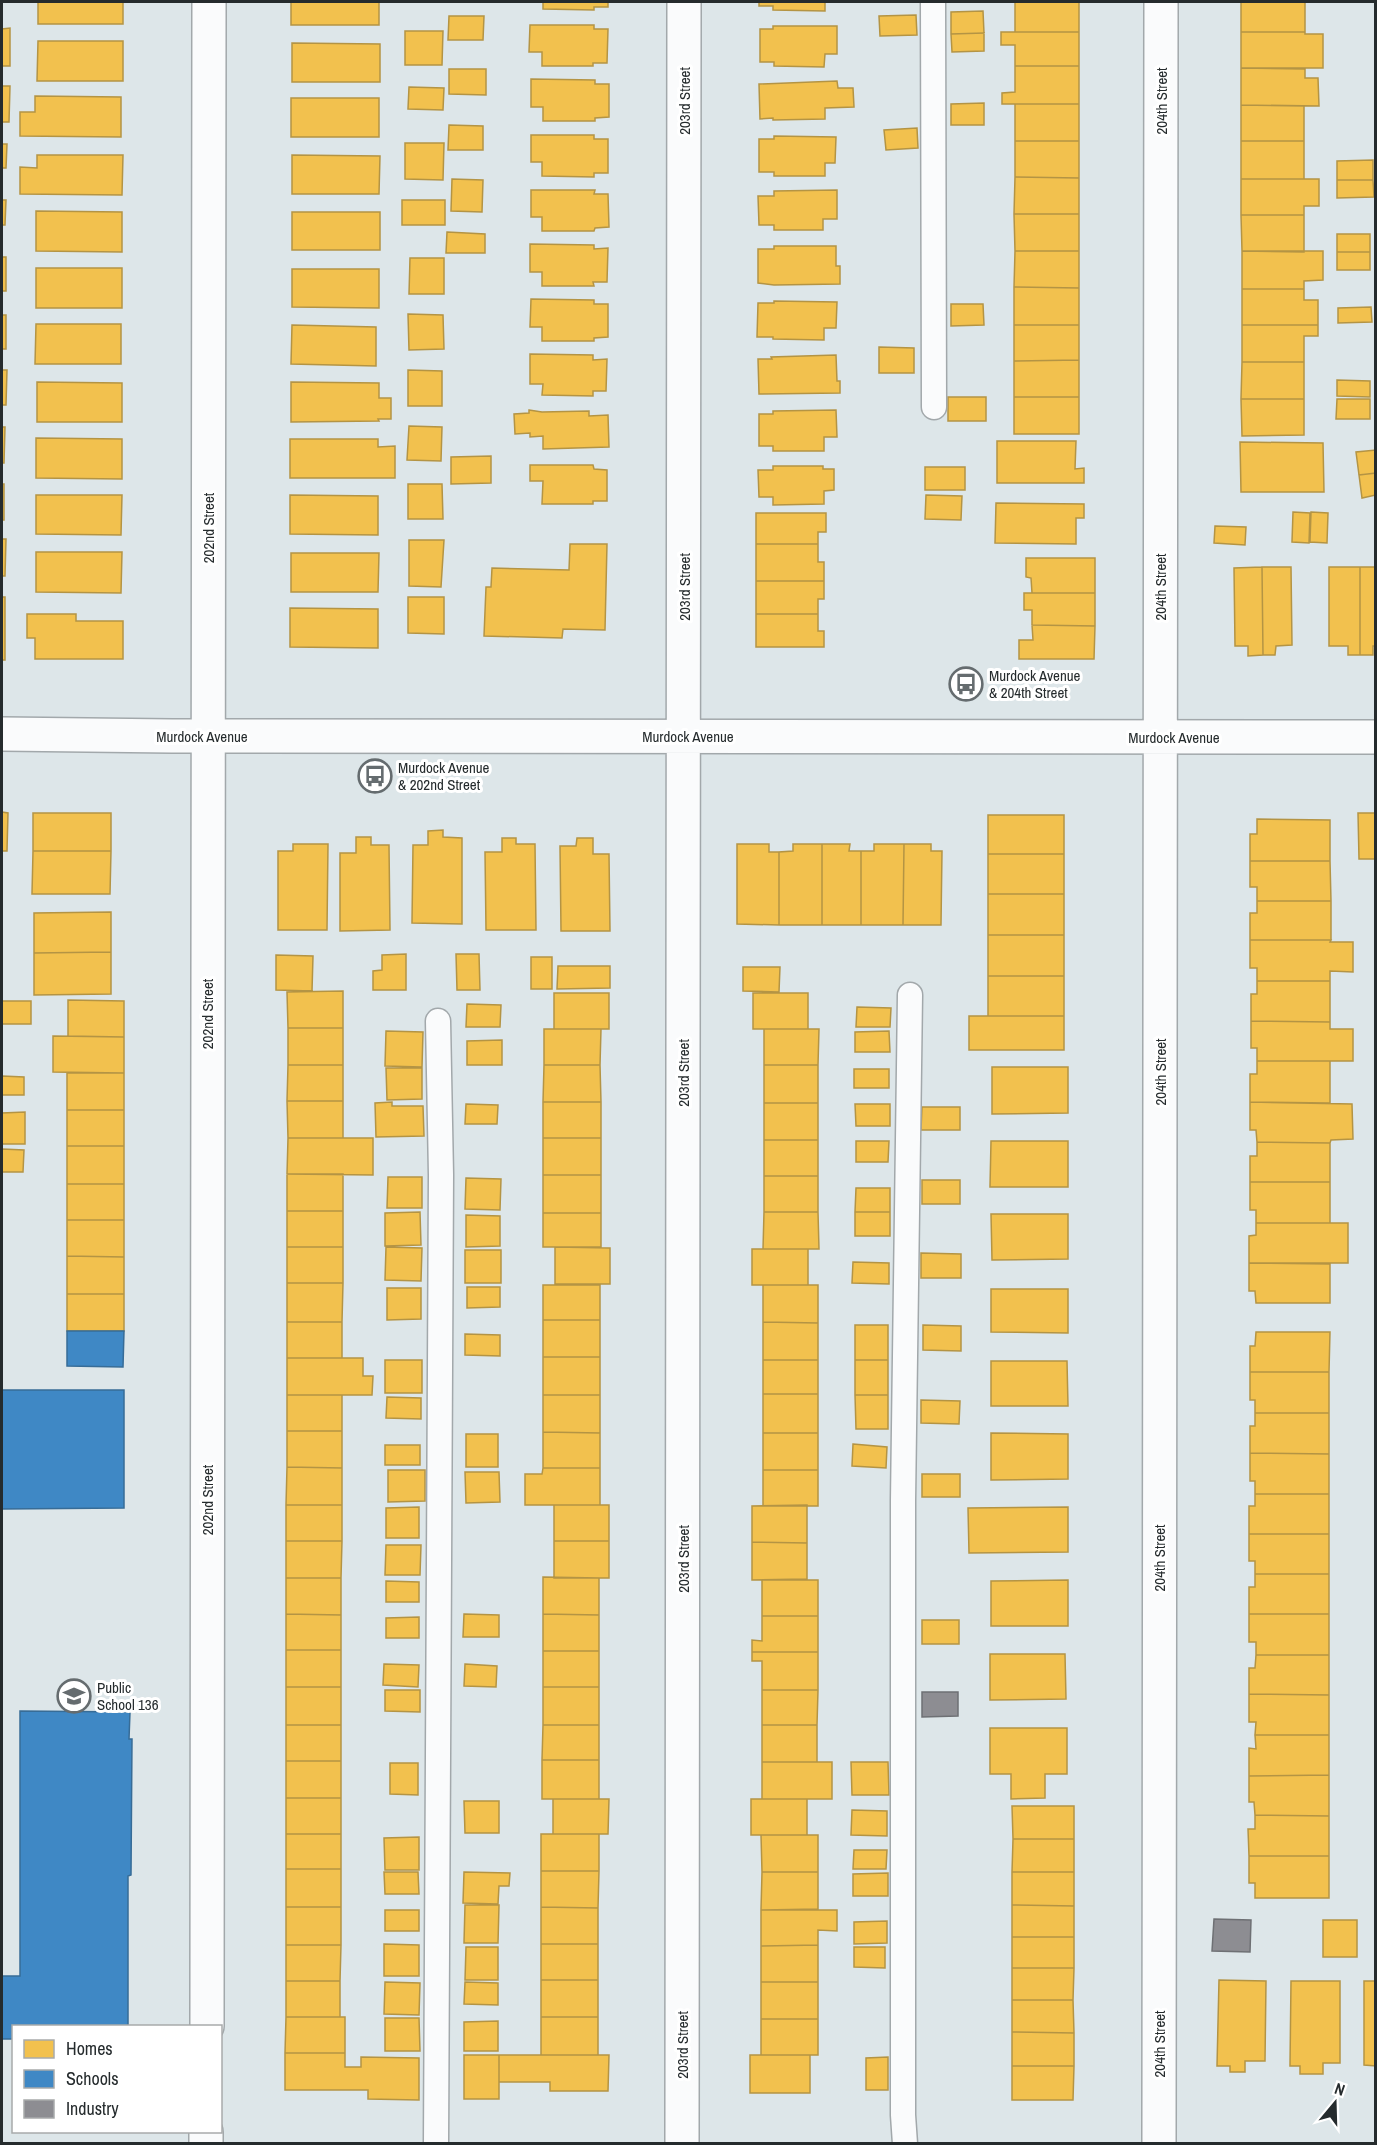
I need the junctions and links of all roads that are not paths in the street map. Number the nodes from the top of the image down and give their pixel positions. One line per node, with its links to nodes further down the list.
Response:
1 (209, 2): 7 (street, 202nd Street)
2 (684, 2): 8 (street, 203rd Street)
3 (933, 2): 5 (lane)
4 (1161, 2): 9 (street, 204th Street)
5 (934, 407)
6 (2, 734): 7 (street, Murdock Avenue)
7 (207, 736): 8 (street, Murdock Avenue); 13 (street, 202nd Street)
8 (684, 736): 9 (street, Murdock Avenue); 15 (street, 203rd Street)
9 (1160, 737): 10 (street, Murdock Avenue); 17 (street, 204th Street)
10 (1376, 737)
11 (910, 995): 16 (lane)
12 (438, 1021): 14 (lane)
13 (207, 2025)
14 (436, 2144)
15 (682, 2144)
16 (905, 2144)
17 (1159, 2144)

